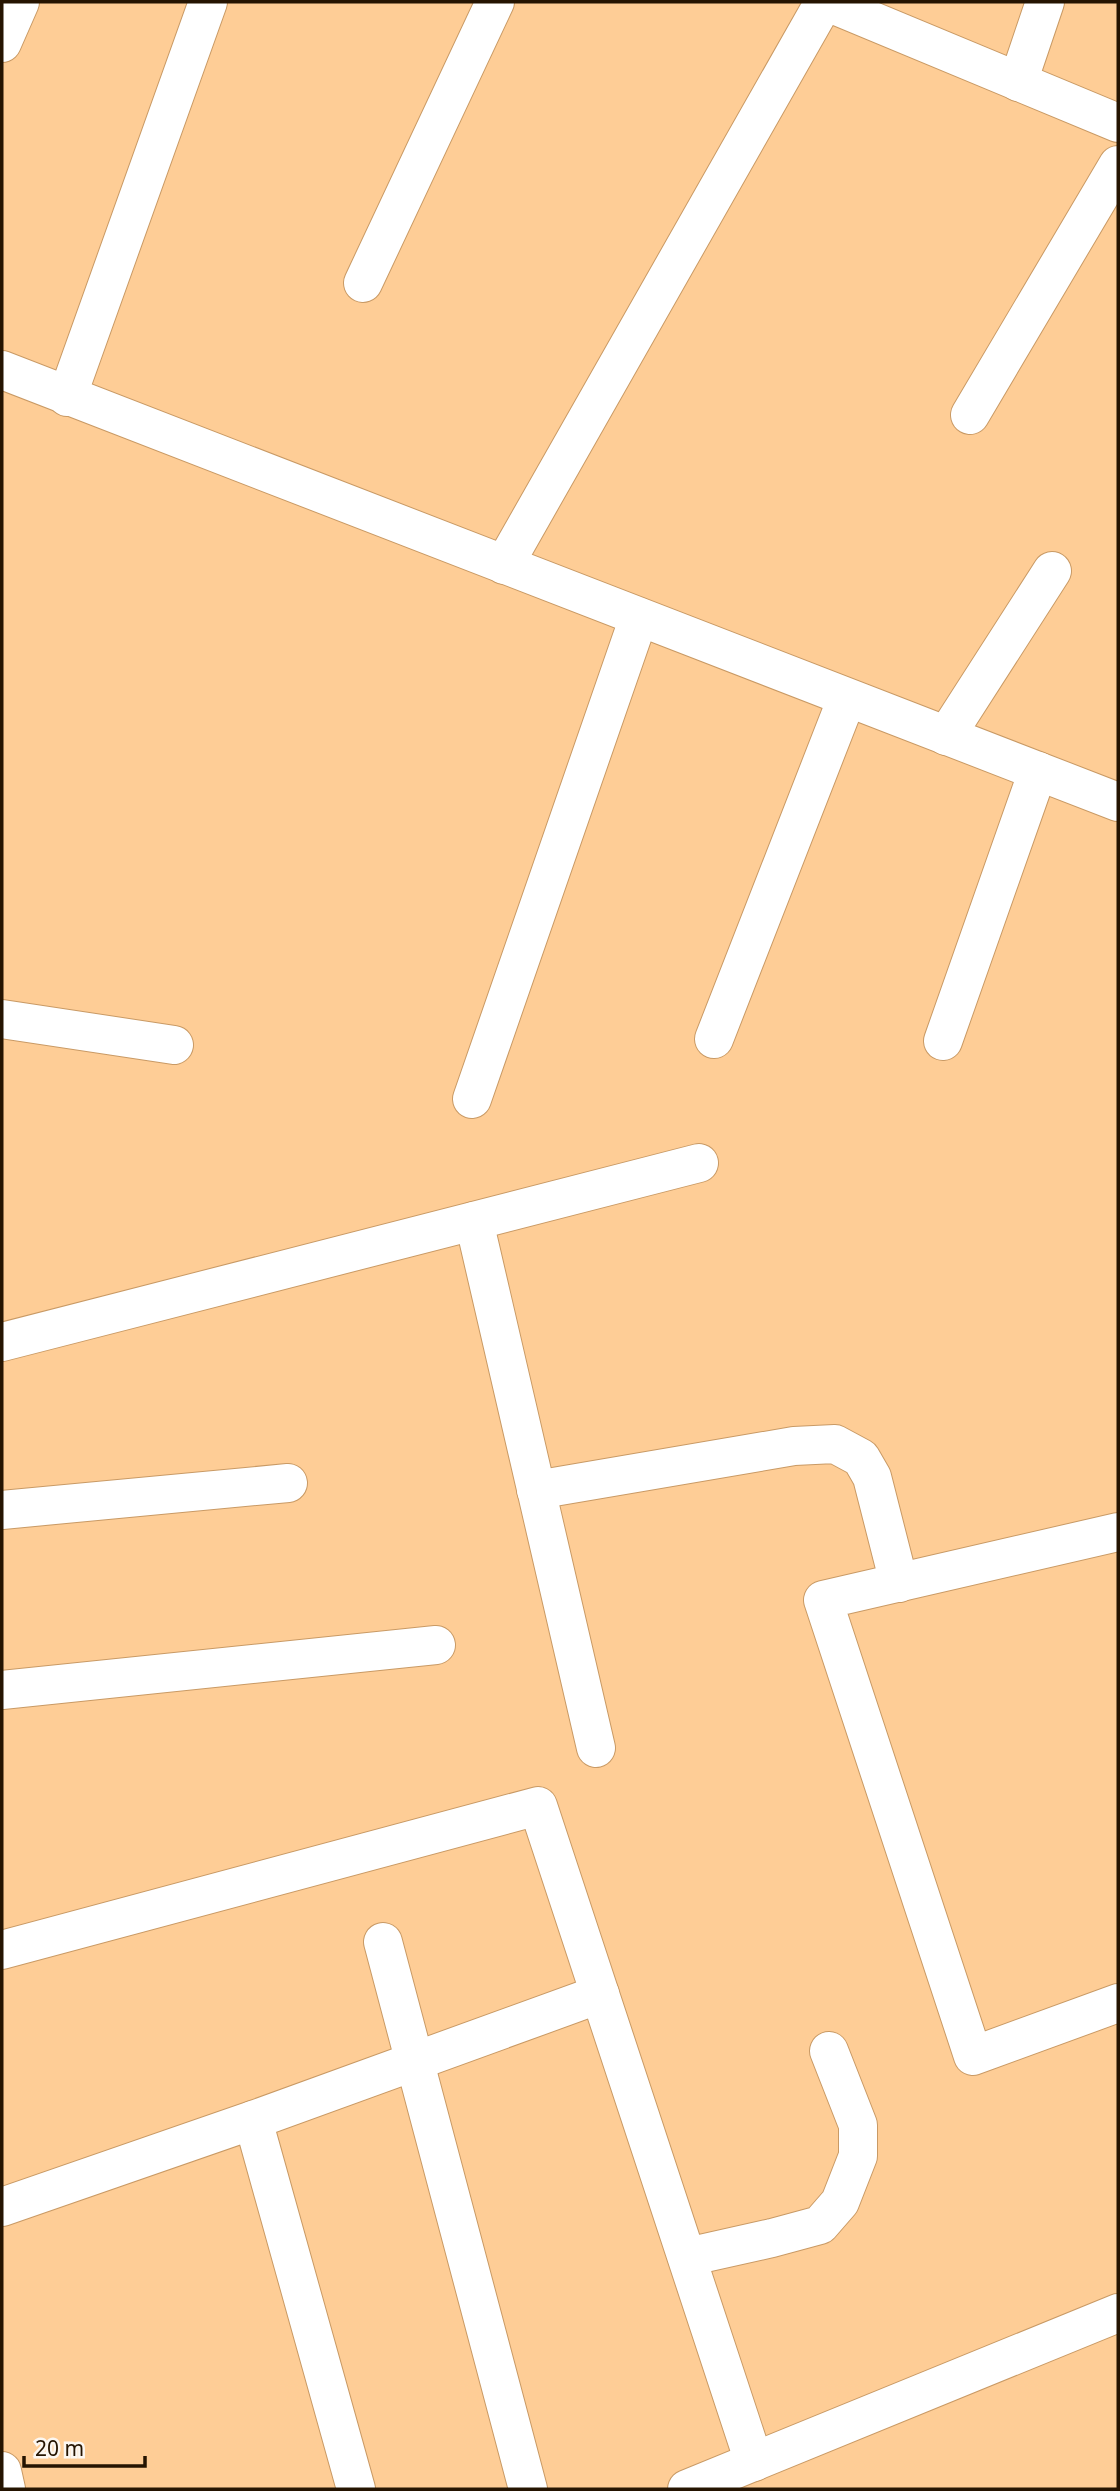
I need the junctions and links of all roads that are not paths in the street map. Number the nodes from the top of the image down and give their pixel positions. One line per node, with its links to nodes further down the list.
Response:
1 (20, 2): 6 (street)
2 (208, 2): 12 (street)
3 (495, 2): 10 (street)
4 (826, 2): 7 (street); 14 (street)
5 (1045, 2): 7 (street)
6 (2, 43)
7 (1018, 82): 8 (street)
8 (1118, 123)
9 (1118, 165): 13 (street)
10 (363, 282)
11 (2, 370): 12 (street)
12 (67, 397): 14 (street)
13 (970, 415)
14 (504, 565): 16 (street)
15 (1052, 571): 18 (street)
16 (639, 617): 17 (street); 25 (street)
17 (846, 698): 18 (street); 22 (street)
18 (946, 736): 19 (street)
19 (1038, 771): 20 (street); 23 (street)
20 (1118, 802)
21 (2, 1018): 24 (street)
22 (714, 1039)
23 (943, 1041)
24 (174, 1045)
25 (472, 1098)
26 (699, 1163): 27 (street)
27 (474, 1221): 28 (street); 30 (street)
28 (2, 1342)
29 (288, 1483): 31 (street)
30 (536, 1490): 33 (street); 36 (street)
31 (2, 1510)
32 (1118, 1532): 33 (street)
33 (900, 1583): 40 (street)
34 (436, 1645): 35 (street)
35 (2, 1690)
36 (596, 1748)
37 (383, 1942): 42 (street)
38 (2, 1950): 39 (street)
39 (600, 1994): 42 (street); 45 (street)
40 (1118, 2003)
41 (829, 2052): 45 (street)
42 (414, 2060): 43 (street); 51 (street)
43 (253, 2120): 44 (street); 50 (street)
44 (2, 2207)
45 (687, 2257): 47 (street)
46 (1118, 2313): 47 (street)
47 (754, 2462): 52 (street)
48 (2, 2471): 49 (street)
49 (6, 2489)
50 (356, 2489)
51 (528, 2489)
52 (687, 2489)

